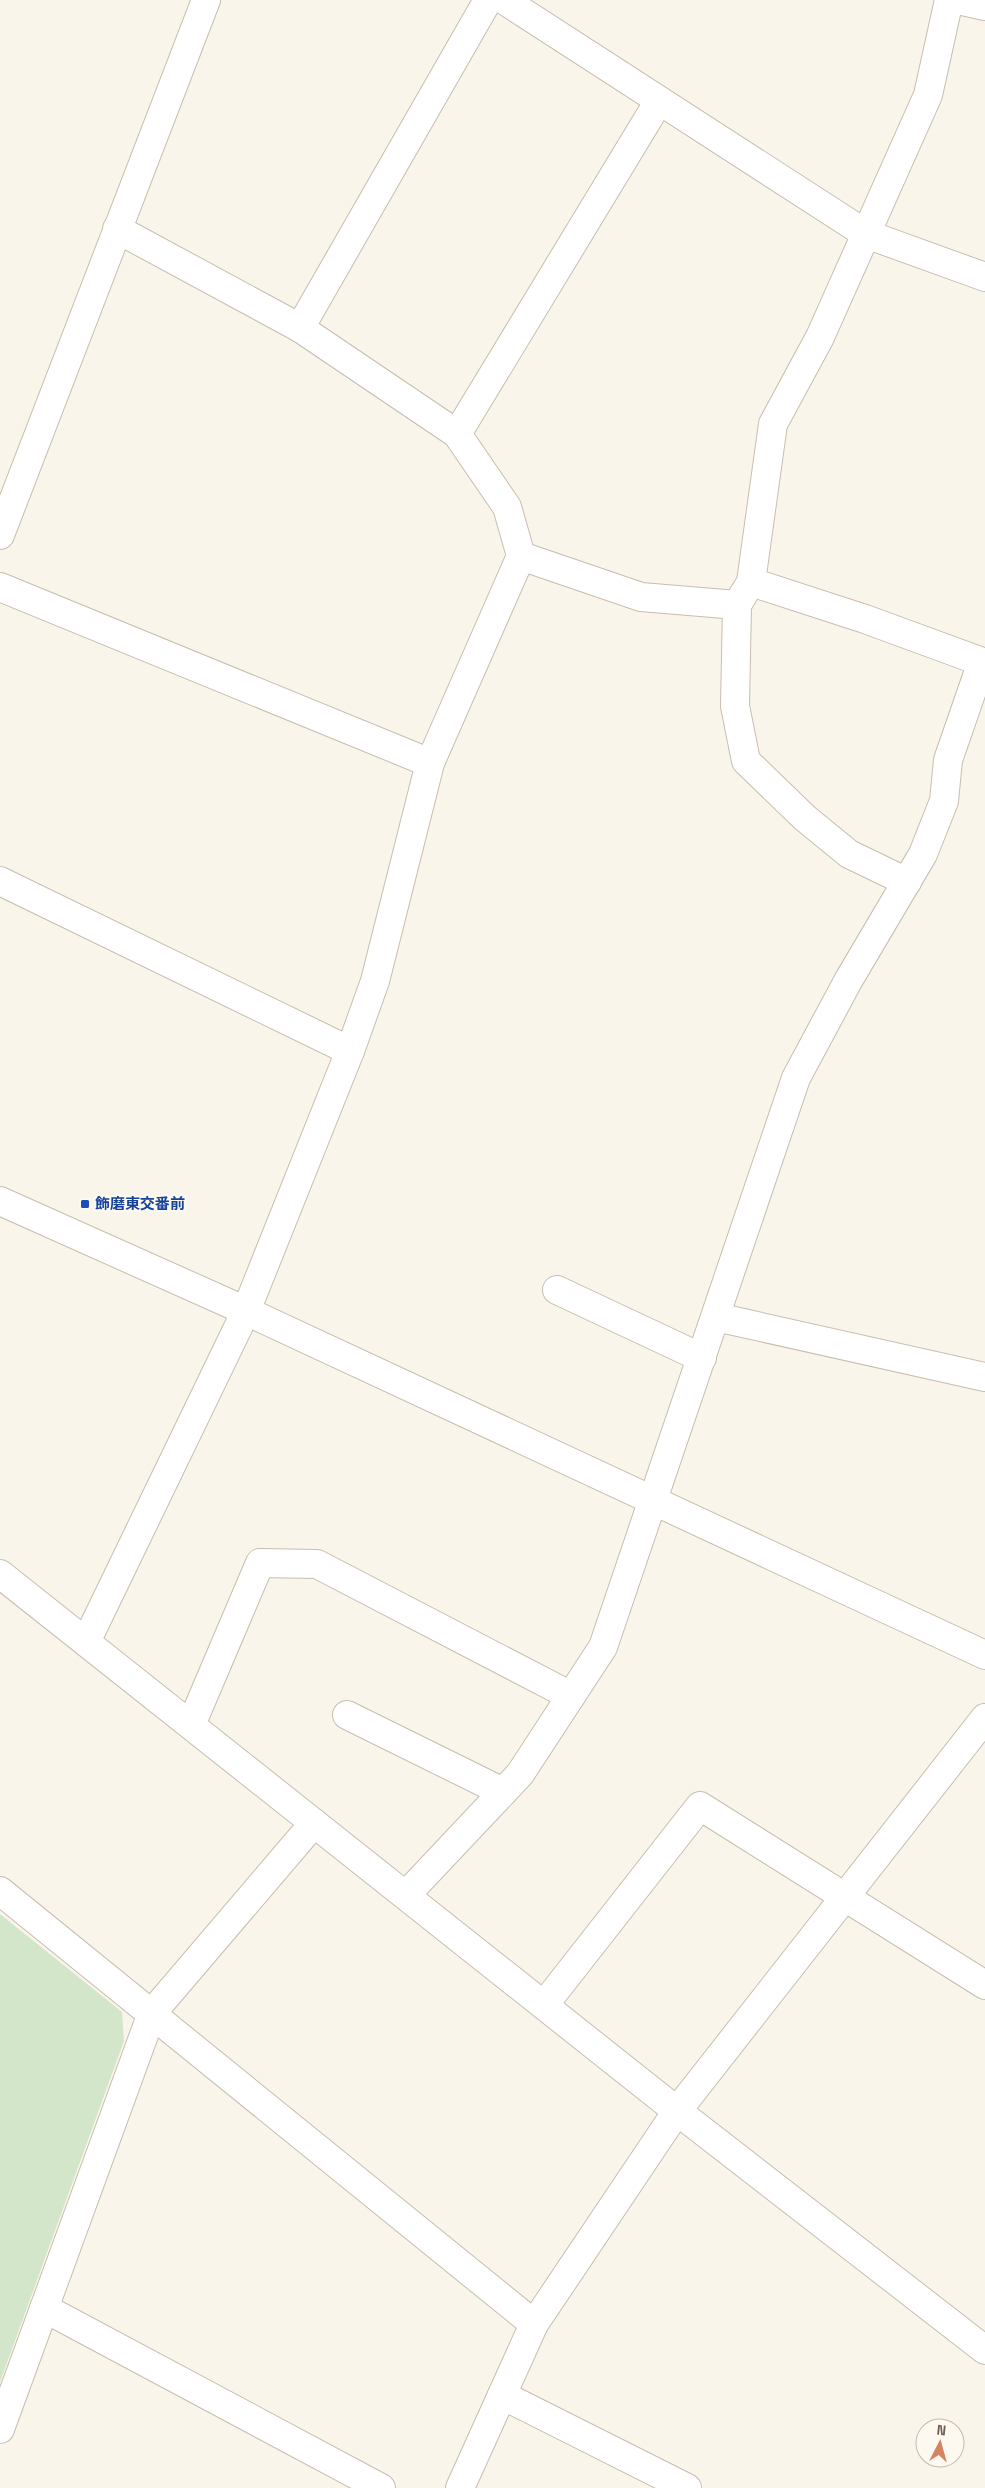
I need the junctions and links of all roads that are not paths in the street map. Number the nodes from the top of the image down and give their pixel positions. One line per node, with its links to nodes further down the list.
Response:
1 (206, 0): 8 (street)
2 (488, 0): 11 (street)
3 (504, 0): 7 (street)
4 (949, 0): 9 (street)
5 (958, 0): 6 (street)
6 (985, 6)
7 (660, 101): 9 (street); 12 (street)
8 (117, 229): 11 (street); 13 (street)
9 (866, 234): 10 (street); 15 (street)
10 (985, 277)
11 (300, 328): 12 (street)
12 (457, 434): 14 (street)
13 (0, 535)
14 (521, 556): 17 (street); 19 (street)
15 (751, 582): 17 (street); 18 (street)
16 (0, 587): 19 (street)
17 (737, 604): 21 (street)
18 (983, 663): 21 (street)
19 (430, 763): 22 (street)
20 (0, 881): 22 (street)
21 (907, 882): 26 (street)
22 (350, 1051): 25 (street)
23 (0, 1201): 25 (street)
24 (557, 1290): 27 (street)
25 (246, 1311): 29 (street); 31 (street)
26 (716, 1318): 27 (street); 28 (street)
27 (702, 1358): 29 (street)
28 (985, 1377)
29 (653, 1502): 32 (street); 33 (street)
30 (0, 1574): 31 (street)
31 (86, 1642): 36 (street)
32 (985, 1655)
33 (571, 1696): 36 (street); 37 (street)
34 (347, 1715): 37 (street)
35 (985, 1718): 41 (street)
36 (191, 1725): 38 (street)
37 (503, 1792): 40 (street)
38 (314, 1823): 40 (street); 44 (street)
39 (0, 1891): 44 (street)
40 (406, 1895): 43 (street)
41 (846, 1898): 42 (street); 43 (street); 45 (street)
42 (985, 1985)
43 (544, 2006): 45 (street)
44 (152, 2013): 46 (street); 47 (street)
45 (677, 2111): 47 (street); 48 (street)
46 (44, 2308): 50 (street); 51 (street)
47 (534, 2324): 49 (street)
48 (985, 2350)
49 (502, 2394): 52 (street); 53 (street)
50 (0, 2429)
51 (381, 2488)
52 (460, 2488)
53 (687, 2488)

